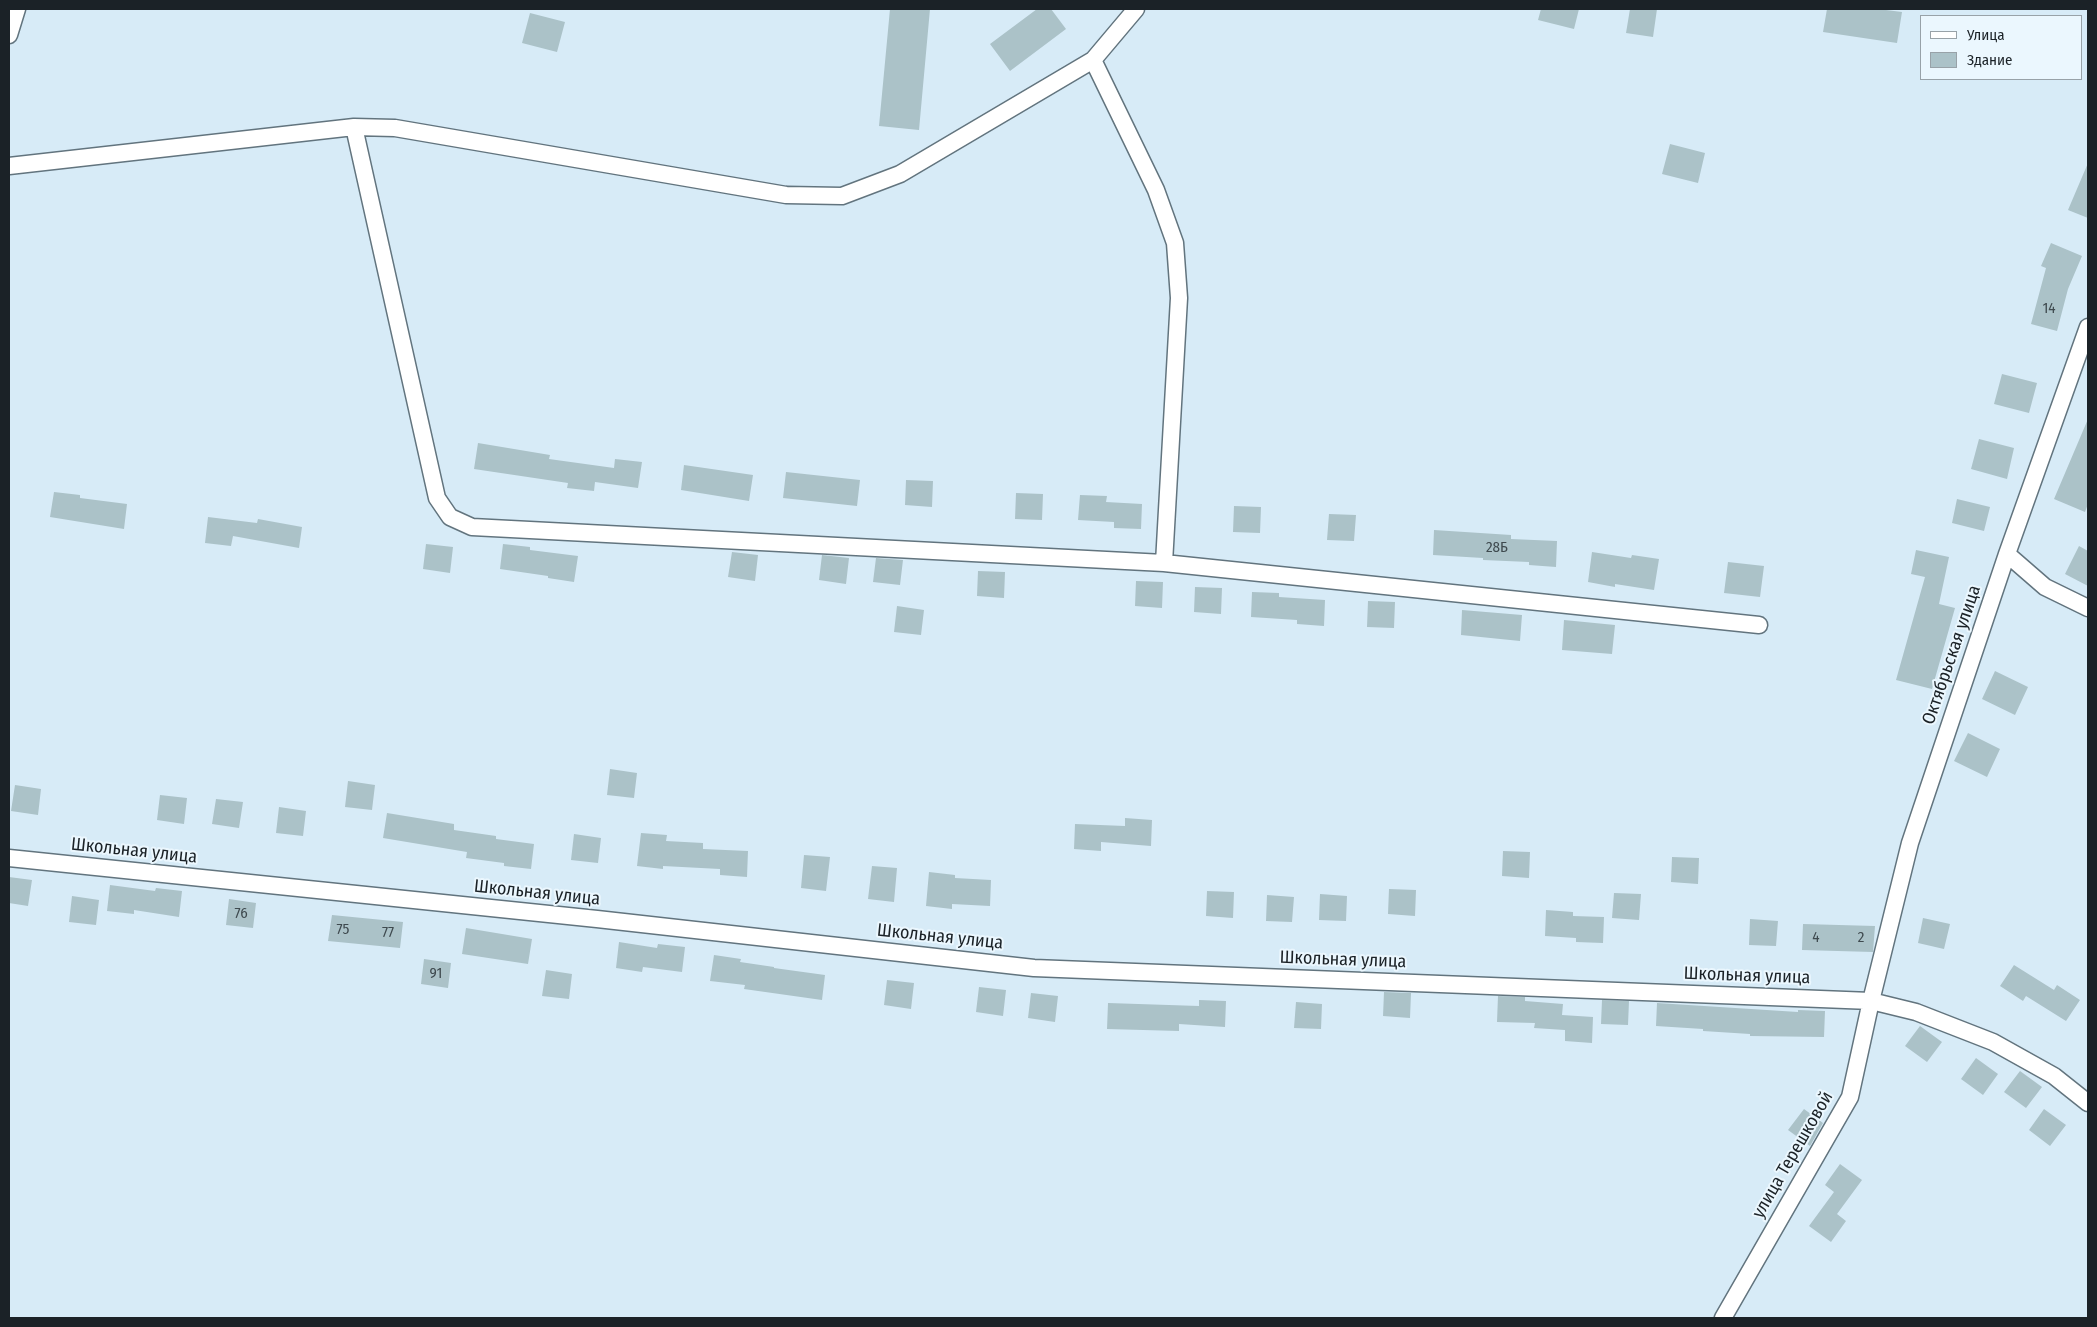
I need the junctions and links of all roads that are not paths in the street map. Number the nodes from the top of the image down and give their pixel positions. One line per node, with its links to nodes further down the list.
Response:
1 (17, 9): 3 (street)
2 (1136, 9): 4 (street)
3 (9, 35)
4 (1093, 60): 5 (street); 9 (street)
5 (354, 127): 6 (street); 9 (street)
6 (9, 166)
7 (2088, 327): 8 (street, Октябрьская улица)
8 (2008, 554): 10 (street); 13 (street, Октябрьская улица)
9 (1164, 564): 11 (street)
10 (2088, 608)
11 (1759, 625)
12 (9, 858): 13 (street, Школьная улица)
13 (1871, 1001): 14 (street, Школьная улица); 15 (street, улица Терешковой)
14 (2088, 1103)
15 (1723, 1318)

